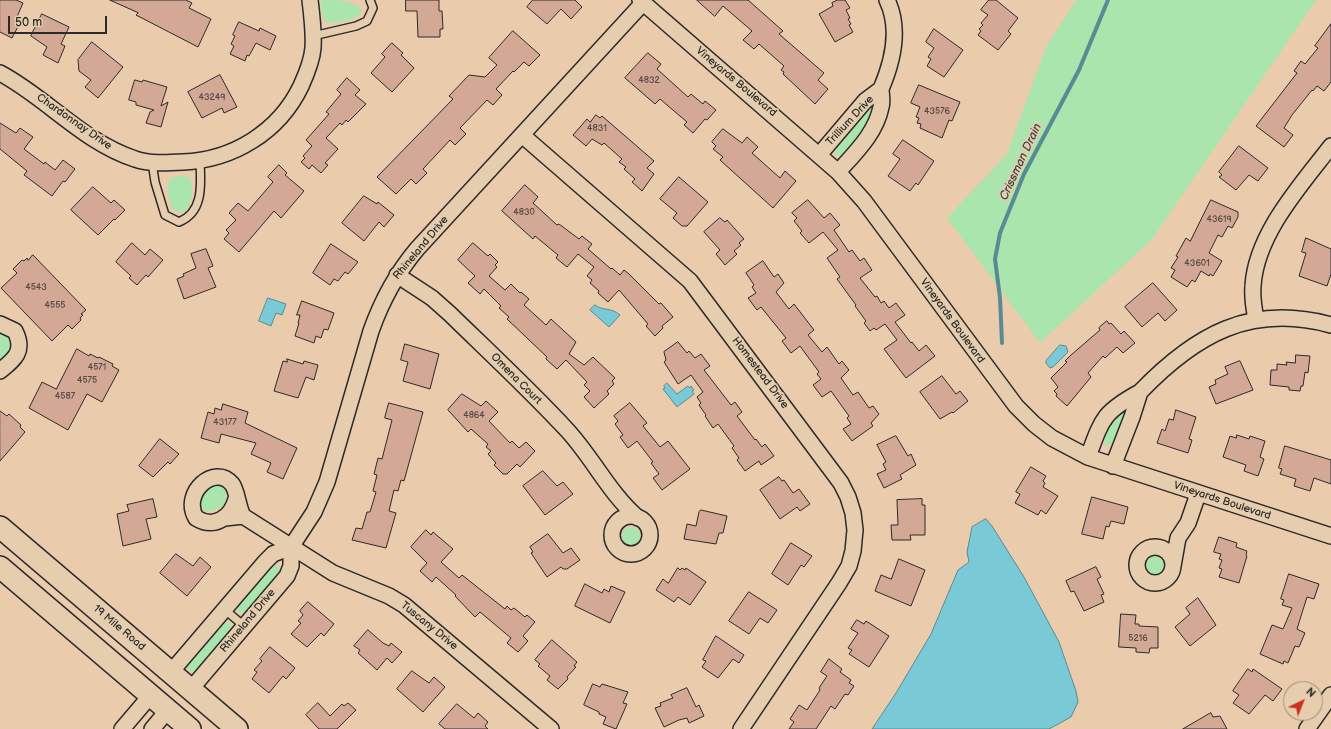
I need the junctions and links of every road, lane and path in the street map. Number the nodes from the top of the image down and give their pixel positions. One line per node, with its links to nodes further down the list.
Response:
1 (310, 0): 5 (street, Chardonnay Drive)
2 (370, 0): 5 (lane)
3 (641, 1): 8 (street, Rhineland Drive); 10 (street, Vineyards Boulevard)
4 (891, 1): 7 (street, Trillium Drive)
5 (313, 36): 12 (street, Chardonnay Drive)
6 (0, 72): 11 (street, Chardonnay Drive)
7 (881, 89): 10 (street, Trillium Drive); 13 (street, Trillium Drive)
8 (522, 135): 14 (street, Rhineland Drive); 50 (street, Homestead Drive)
9 (1331, 146): 15 (street)
10 (820, 154): 13 (street, Vineyards Boulevard)
11 (152, 162): 12 (street, Chardonnay Drive); 12 (lane)
12 (200, 162)
13 (838, 172): 20 (street, Vineyards Boulevard)
14 (397, 275): 24 (street, Omena Court); 32 (street, Rhineland Drive)
15 (1256, 319): 17 (street); 19 (street)
16 (0, 324): 18 (street)
17 (1331, 325)
18 (0, 371)
19 (1140, 392): 20 (street); 21 (street)
20 (1088, 457): 21 (street, Vineyards Boulevard)
21 (1113, 466): 22 (street, Vineyards Boulevard)
22 (1198, 494): 30 (street, Vineyards Boulevard); 31 (street)
23 (236, 499): 25 (street); 26 (street); 26 (street)
24 (618, 499): 27 (street, Omena Court); 28 (street, Omena Court)
25 (242, 516): 26 (street); 32 (street, Tuscany Drive)
26 (226, 518)
27 (638, 518): 28 (street); 28 (street, Omena Court)
28 (616, 524)
29 (0, 527): 36 (main road, 19 Mile Road)
30 (1331, 536)
31 (1178, 538): 33 (street); 35 (street)
32 (291, 547): 38 (street); 39 (street, Rhineland Drive); 49 (street, Tuscany Drive)
33 (1157, 547): 35 (street); 35 (street)
34 (0, 568): 37 (main road)
35 (1173, 568)
36 (54, 573): 37 (main road); 40 (main road, 19 Mile Road)
37 (26, 590): 42 (main road)
38 (224, 609): 39 (lane); 40 (street)
39 (244, 626): 41 (street, Rhineland Drive)
40 (171, 672): 41 (main road, 19 Mile Road)
41 (191, 689): 48 (main road, 19 Mile Road)
42 (151, 695): 44 (main road); 45 (street)
43 (1331, 695): 51 (street)
44 (168, 710): 46 (street); 47 (main road)
45 (122, 729)
46 (152, 729)
47 (190, 729)
48 (238, 729)
49 (550, 729)
50 (741, 729)
51 (1307, 729)

